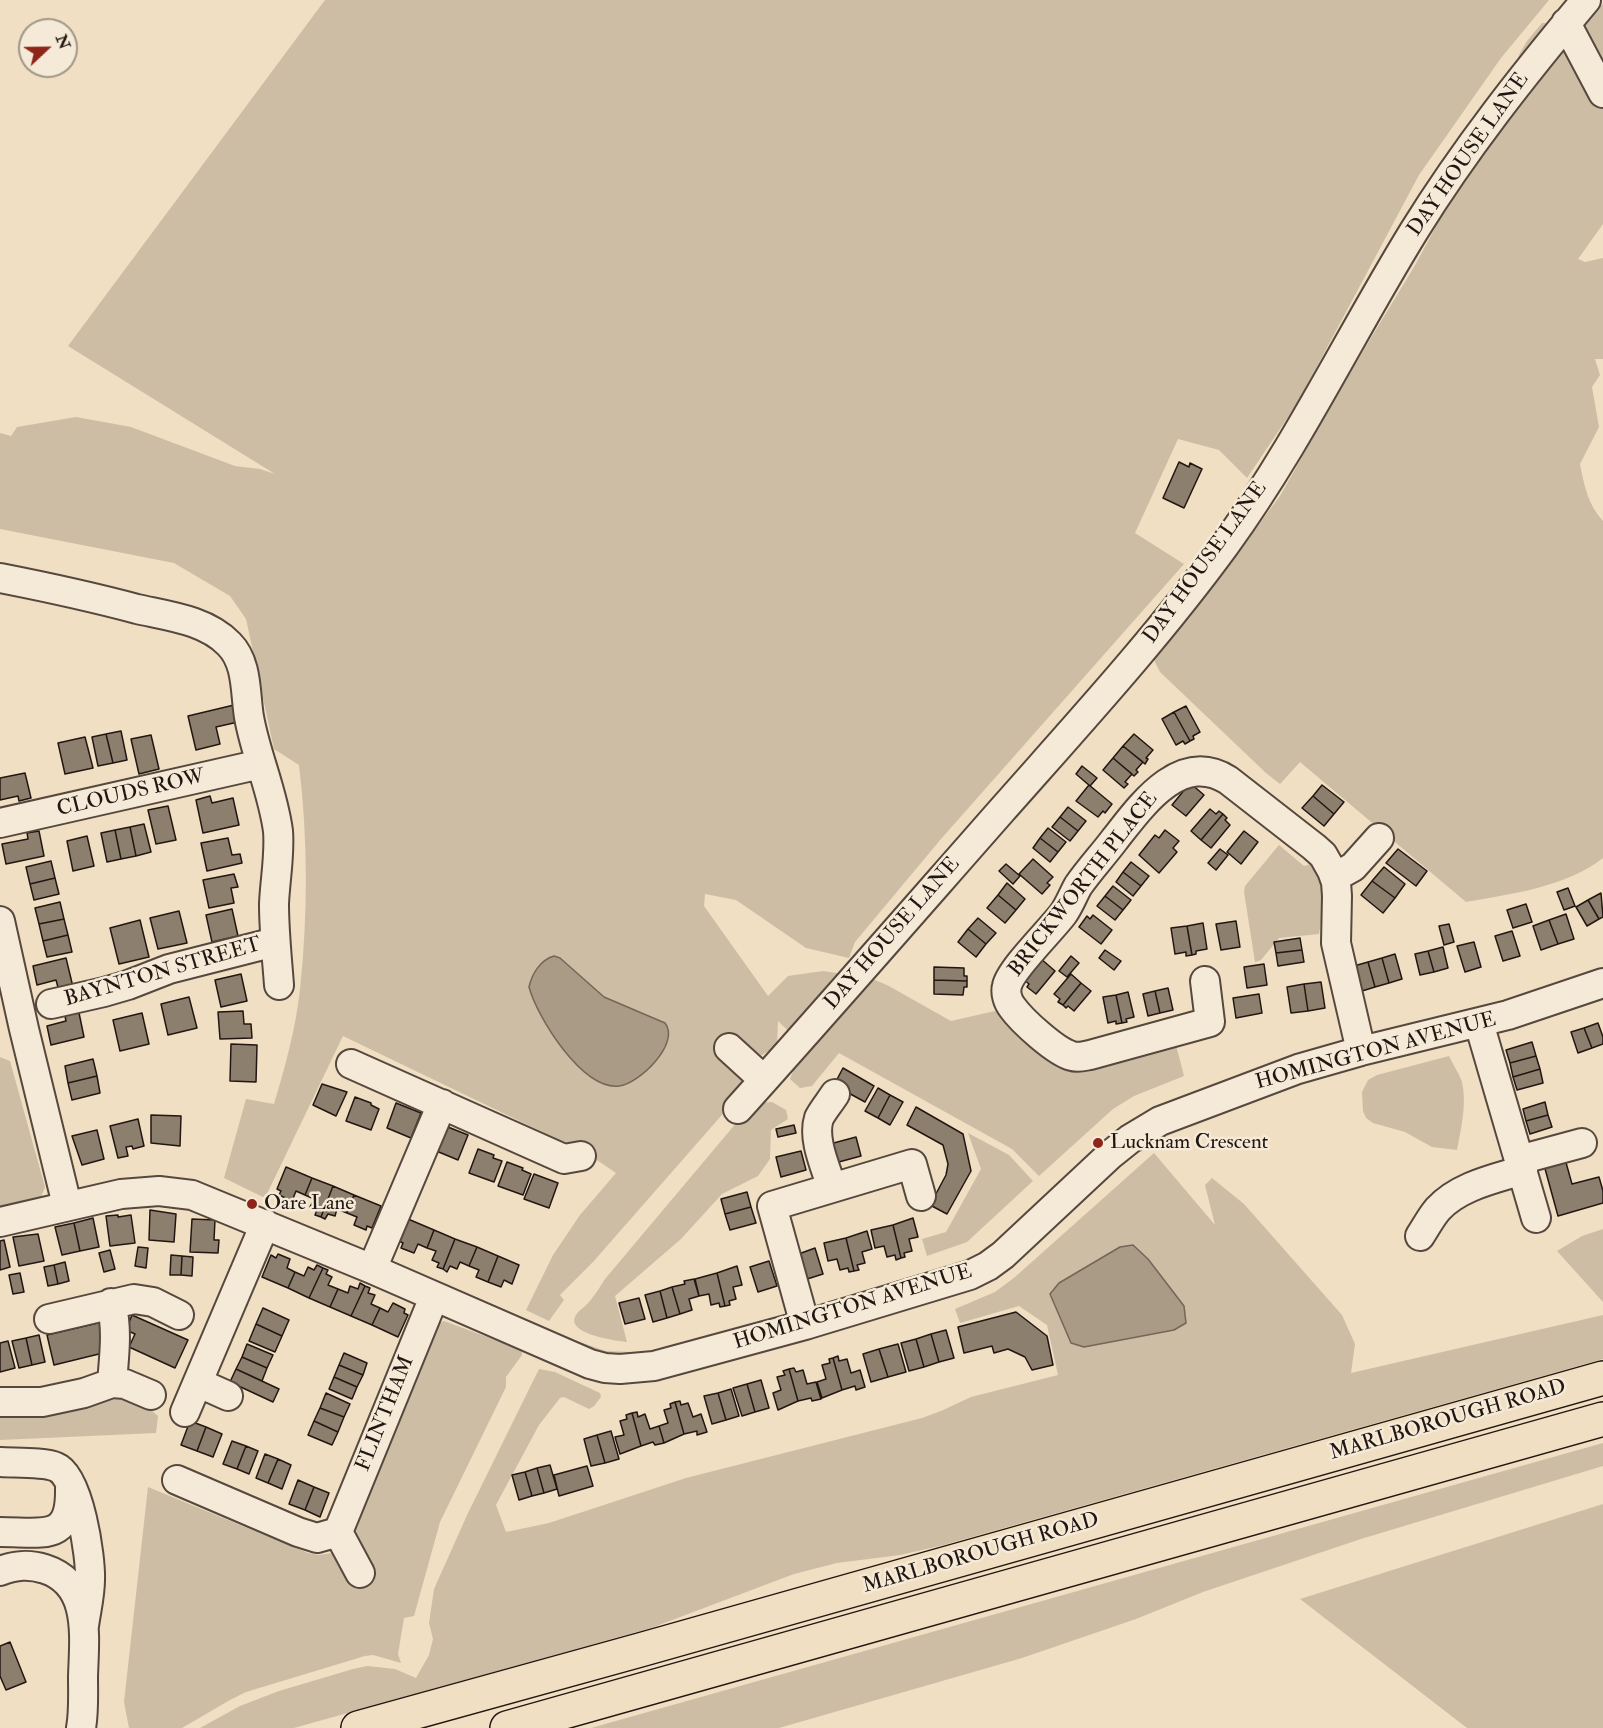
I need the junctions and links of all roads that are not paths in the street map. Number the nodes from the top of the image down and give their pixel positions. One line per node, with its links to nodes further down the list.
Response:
1 (1586, 0): 2 (street, DAY HOUSE LANE)
2 (1566, 23): 3 (street); 19 (street, DAY HOUSE LANE)
3 (1603, 93)
4 (0, 578): 5 (street, BAYNTON STREET)
5 (261, 764): 6 (street, CLOUDS ROW); 10 (street, BAYNTON STREET)
6 (0, 823)
7 (1379, 838): 8 (street)
8 (1335, 877): 11 (street, BRICKWORTH PLACE); 17 (street)
9 (0, 921): 28 (street)
10 (275, 942): 13 (street, BAYNTON STREET); 14 (street, BAYNTON STREET)
11 (1204, 981)
12 (1603, 983): 15 (street, HOMINGTON AVENUE)
13 (279, 985)
14 (51, 1004)
15 (1479, 1023): 17 (street, HOMINGTON AVENUE); 25 (street)
16 (729, 1048): 19 (street)
17 (1361, 1051): 38 (street, HOMINGTON AVENUE)
18 (351, 1064): 21 (street)
19 (764, 1080): 22 (street, DAY HOUSE LANE)
20 (835, 1094): 26 (street)
21 (442, 1104): 24 (street); 33 (street)
22 (738, 1109)
23 (1582, 1143): 25 (street)
24 (581, 1156)
25 (1521, 1165): 29 (street); 32 (street)
26 (832, 1188): 27 (street); 38 (street)
27 (921, 1196)
28 (67, 1205): 30 (street, HOMINGTON AVENUE); 31 (street, HOMINGTON AVENUE)
29 (1536, 1218)
30 (0, 1222)
31 (266, 1224): 33 (street, HOMINGTON AVENUE); 41 (street)
32 (1420, 1236)
33 (372, 1269): 34 (street, HOMINGTON AVENUE)
34 (434, 1297): 38 (street, HOMINGTON AVENUE); 51 (street, FLINTHAM)
35 (111, 1303): 36 (street); 37 (street); 40 (street)
36 (179, 1315)
37 (49, 1319)
38 (805, 1325)
39 (1603, 1378): 56 (highway, MARLBOROUGH ROAD)
40 (112, 1383): 42 (street); 44 (street)
41 (199, 1383): 43 (street); 45 (street)
42 (151, 1395)
43 (228, 1396)
44 (0, 1402)
45 (186, 1412)
46 (1603, 1419): 57 (highway, MARLBOROUGH ROAD)
47 (0, 1462): 49 (street)
48 (177, 1480): 51 (street)
49 (69, 1481): 50 (street); 54 (street)
50 (0, 1532)
51 (338, 1532): 53 (street)
52 (0, 1571): 54 (street)
53 (360, 1573)
54 (84, 1626): 55 (street)
55 (81, 1728)
56 (358, 1728)
57 (507, 1728)

